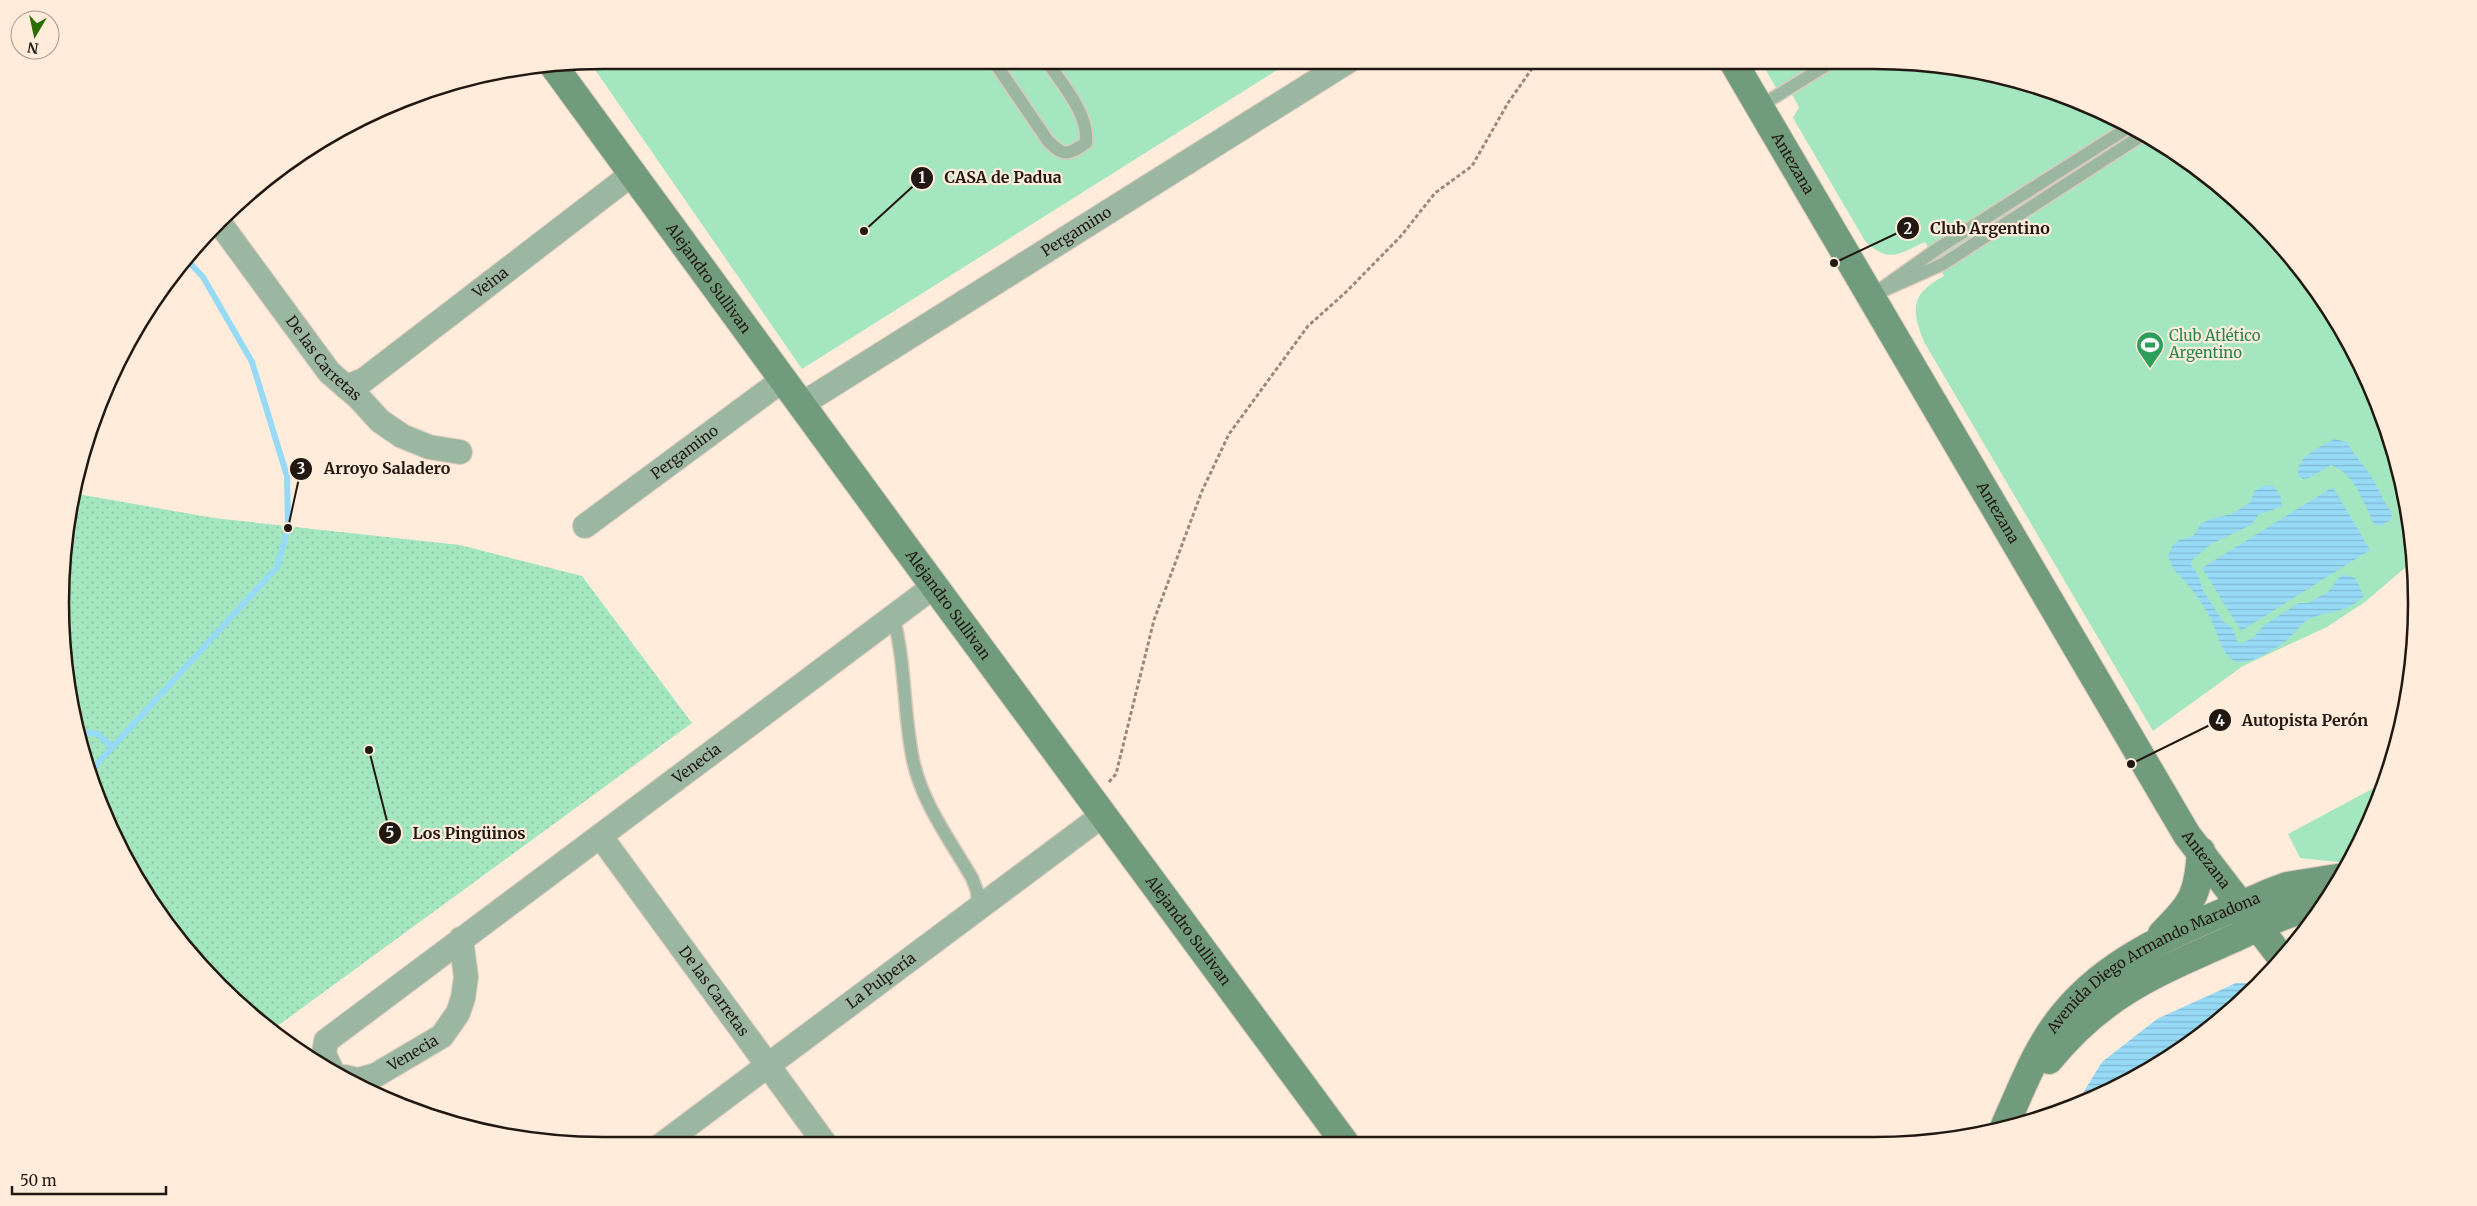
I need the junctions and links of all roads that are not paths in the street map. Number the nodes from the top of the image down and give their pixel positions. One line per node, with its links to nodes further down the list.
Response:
1 (999, 69): 2 (lane)
2 (1052, 69)
3 (1336, 69): 15 (street, Pergamino)
4 (1737, 69): 7 (street, Antezana)
5 (1821, 69): 7 (lane)
6 (557, 71): 10 (street, Alejandro Sullivan)
7 (1760, 106): 12 (street, Antezana)
8 (2123, 131): 12 (lane)
9 (2138, 138): 12 (lane)
10 (632, 174): 13 (street, Alejandro Sullivan); 14 (street, Veina)
11 (223, 227): 14 (street, De las Carretas)
12 (1871, 296): 22 (street, Antezana)
13 (784, 379): 15 (street, Alejandro Sullivan); 17 (street, Pergamino)
14 (346, 387): 16 (street, De las Carretas)
15 (802, 404): 18 (street, Alejandro Sullivan)
16 (460, 452)
17 (585, 526)
18 (933, 587): 19 (street, Venecia); 20 (street, Alejandro Sullivan)
19 (894, 616): 21 (street, Venecia); 27 (lane)
20 (1098, 808): 27 (street, La Pulpería); 39 (street, Alejandro Sullivan)
21 (601, 837): 30 (street, Venecia); 34 (street, De las Carretas)
22 (2201, 851): 23 (street, Antezana); 31 (street)
23 (2218, 875): 25 (street); 26 (street, Antezana)
24 (2331, 879): 25 (street, Avenida Diego Armando Maradona)
25 (2287, 886): 26 (street, Avenida Diego Armando Maradona)
26 (2241, 906): 29 (street, Antezana); 31 (street, Avenida Diego Armando Maradona)
27 (978, 908): 34 (street, La Pulpería)
28 (2311, 909): 29 (street, Avenida Diego Armando Maradona)
29 (2258, 927): 32 (street, Antezana); 36 (street, Avenida Diego Armando Maradona)
30 (461, 939): 33 (street, Venecia); 35 (street, Venecia)
31 (2153, 943): 36 (street, Avenida Diego Armando Maradona)
32 (2278, 952)
33 (327, 1060)
34 (768, 1064): 37 (street, La Pulpería); 38 (street, De las Carretas)
35 (361, 1079)
36 (2010, 1114)
37 (672, 1137)
38 (820, 1137)
39 (1341, 1137)

